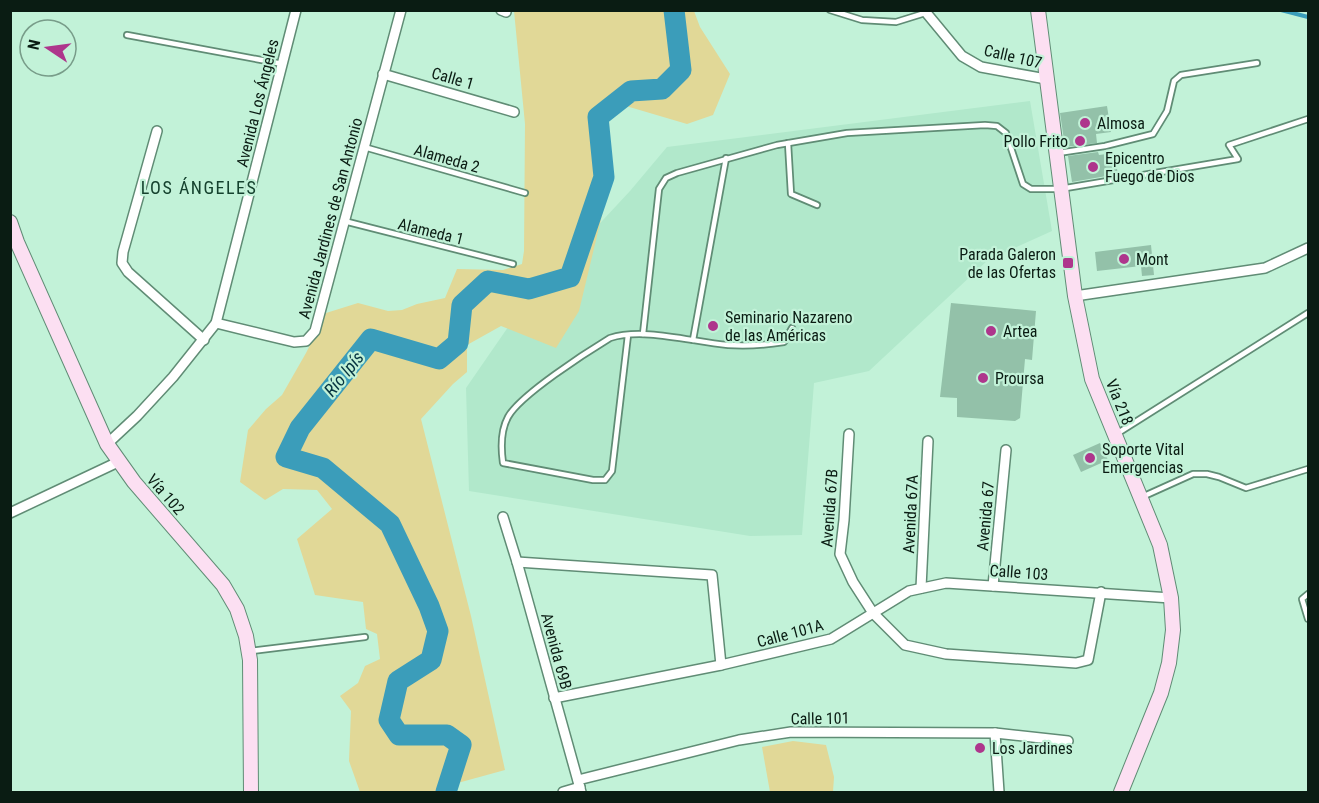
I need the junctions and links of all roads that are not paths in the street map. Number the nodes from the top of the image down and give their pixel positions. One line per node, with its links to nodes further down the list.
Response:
1 (296, 10): 8 (street, Avenida Los Ángeles)
2 (401, 10): 9 (street, Avenida Jardines de San Antonio)
3 (830, 10): 5 (lane)
4 (1038, 10): 10 (main road, Vía 218)
5 (924, 12): 10 (street, Calle 107)
6 (127, 35): 8 (lane)
7 (1257, 63): 16 (lane)
8 (283, 64): 28 (street, Avenida Los Ángeles)
9 (384, 74): 11 (street, Calle 1); 15 (street, Avenida Jardines de San Antonio)
10 (1046, 79): 16 (main road, Vía 218)
11 (514, 112)
12 (1308, 119): 18 (lane)
13 (157, 131): 32 (street)
14 (788, 143): 17 (lane); 18 (lane); 20 (lane)
15 (364, 147): 19 (lane, Alameda 2); 21 (street, Avenida Jardines de San Antonio)
16 (1056, 153): 18 (main road, Vía 218)
17 (726, 158): 30 (lane); 33 (lane)
18 (1060, 189): 26 (main road, Vía 218)
19 (525, 193)
20 (817, 205)
21 (343, 221): 25 (lane, Alameda 1); 28 (street, Avenida Jardines de San Antonio)
22 (10, 222): 23 (main road, Vía 102)
23 (14, 242): 37 (main road, Vía 102)
24 (1308, 248): 26 (street)
25 (513, 264)
26 (1075, 297): 35 (main road, Vía 218)
27 (1308, 313): 35 (lane)
28 (216, 323): 32 (street, Avenida Los Ángeles)
29 (792, 328): 33 (lane)
30 (643, 334): 31 (lane); 33 (lane)
31 (628, 335): 31 (lane)
32 (204, 340): 37 (street, Avenida Los Ángeles)
33 (693, 340)
34 (849, 434): 50 (street, Avenida 67B)
35 (1115, 435): 41 (main road, Vía 218)
36 (928, 441): 46 (street, Avenida 67A)
37 (107, 444): 39 (main road, Vía 102)
38 (1006, 450): 45 (street, Avenida 67)
39 (118, 462): 42 (street); 53 (main road, Vía 102)
40 (1308, 469): 41 (lane)
41 (1142, 497): 49 (main road, Vía 218)
42 (10, 513)
43 (503, 517): 44 (street, Avenida 69B)
44 (517, 562): 54 (street); 55 (street, Avenida 69B)
45 (993, 586): 46 (street, Calle 103); 47 (street, Calle 103)
46 (921, 588): 50 (street, Calle 103)
47 (1101, 592): 49 (street, Calle 103); 50 (street)
48 (1308, 594): 51 (lane)
49 (1171, 598): 62 (main road, Vía 218)
50 (873, 613): 54 (street, Calle 101A)
51 (1308, 619)
52 (365, 637): 53 (lane)
53 (248, 652): 59 (main road, Vía 102)
54 (721, 666): 55 (street, Calle 101A)
55 (555, 698): 58 (street, Avenida 69B)
56 (995, 733): 57 (street, Calle 101); 58 (street, Calle 101); 61 (street)
57 (1068, 741)
58 (580, 786): 60 (street, Calle 101)
59 (251, 792)
60 (563, 792)
61 (999, 792)
62 (1121, 792)

